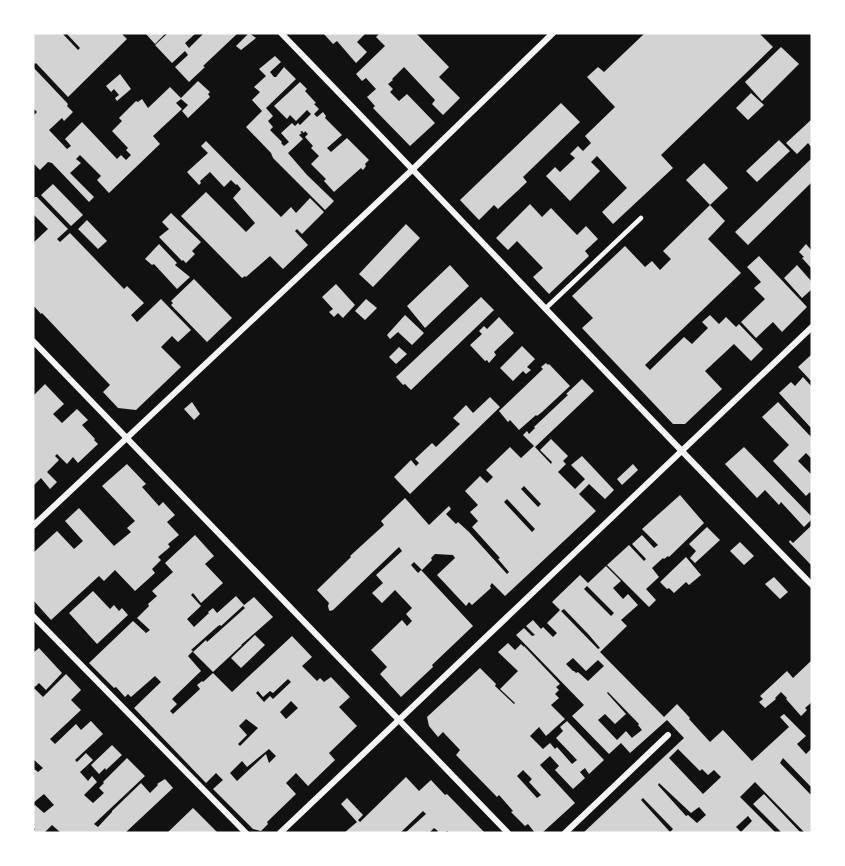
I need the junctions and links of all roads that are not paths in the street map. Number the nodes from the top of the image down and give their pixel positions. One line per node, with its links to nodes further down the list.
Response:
1 (281, 33): 3 (street)
2 (553, 33): 3 (street)
3 (413, 169): 5 (street); 8 (street)
4 (641, 218): 5 (lane)
5 (545, 309): 9 (street)
6 (812, 327): 9 (street)
7 (33, 341): 8 (street)
8 (127, 438): 10 (street); 13 (street)
9 (681, 452): 11 (street); 13 (street)
10 (33, 526)
11 (812, 585)
12 (33, 616): 15 (street)
13 (399, 719): 16 (street); 17 (street)
14 (668, 735): 18 (street)
15 (246, 833)
16 (280, 833)
17 (508, 833)
18 (565, 833)

